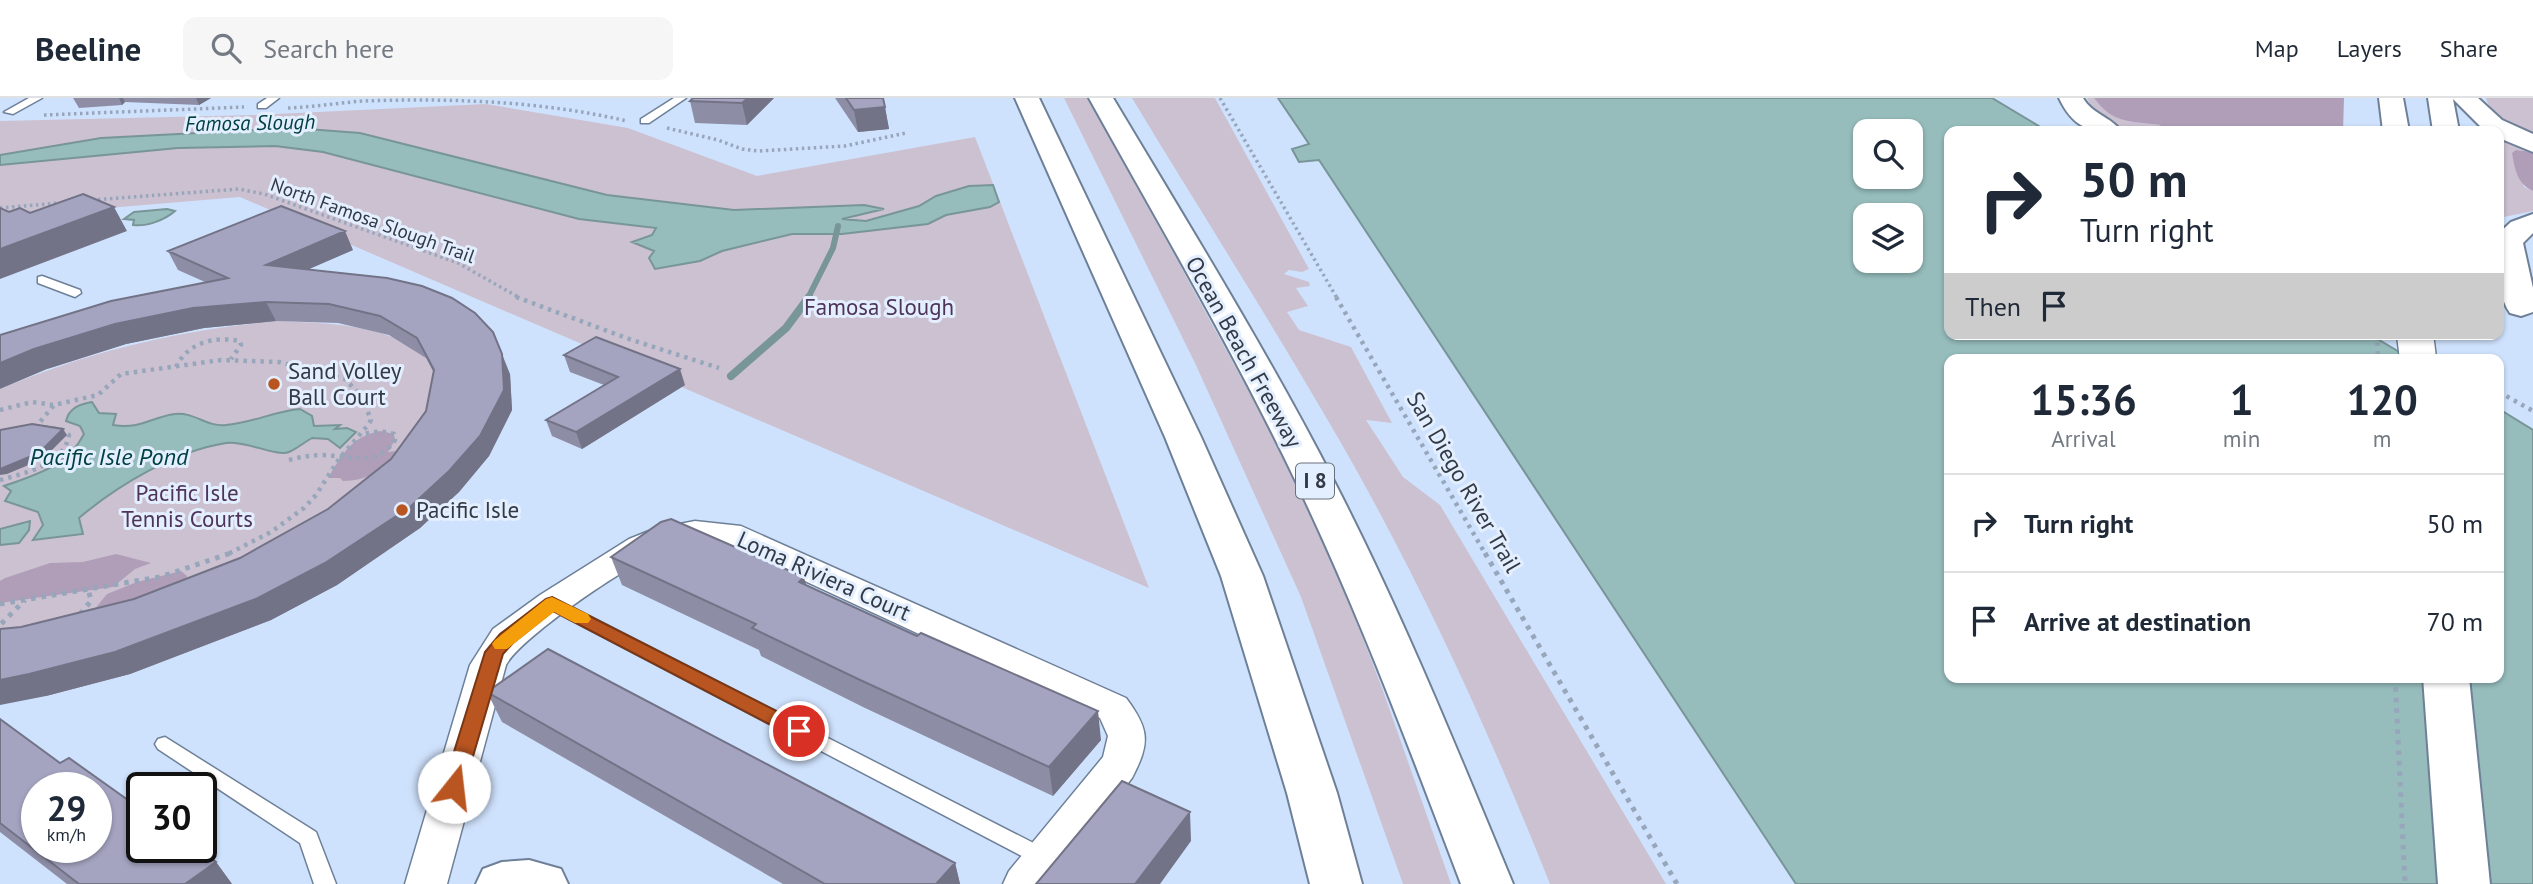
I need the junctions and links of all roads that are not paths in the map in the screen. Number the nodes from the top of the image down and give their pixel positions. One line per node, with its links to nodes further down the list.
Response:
1 (37, 98): 10 (lane)
2 (274, 98): 9 (lane)
3 (681, 98): 11 (lane)
4 (1027, 98): 30 (main road)
5 (1101, 98): 31 (main road, Ocean Beach Freeway / I 8)
6 (2071, 98): 12 (main road)
7 (2440, 98): 13 (main road)
8 (2464, 98): 14 (main road)
9 (257, 107)
10 (9, 112)
11 (641, 122)
12 (2097, 126)
13 (2445, 126)
14 (2495, 126)
15 (2504, 130): 16 (main road)
16 (2533, 144)
17 (2533, 223): 21 (main road)
18 (2504, 277): 21 (main road)
19 (41, 279): 20 (lane)
20 (75, 293)
21 (2527, 318)
22 (552, 603): 25 (lane); 25 (street, Loma Riviera Court); 27 (street, Loma Riviera Court)
23 (2447, 683): 32 (main road)
24 (165, 744): 26 (lane)
25 (1035, 871)
26 (325, 884)
27 (426, 884)
28 (502, 884): 29 (main road)
29 (542, 884)
30 (1336, 884)
31 (1486, 884)
32 (2464, 884)

